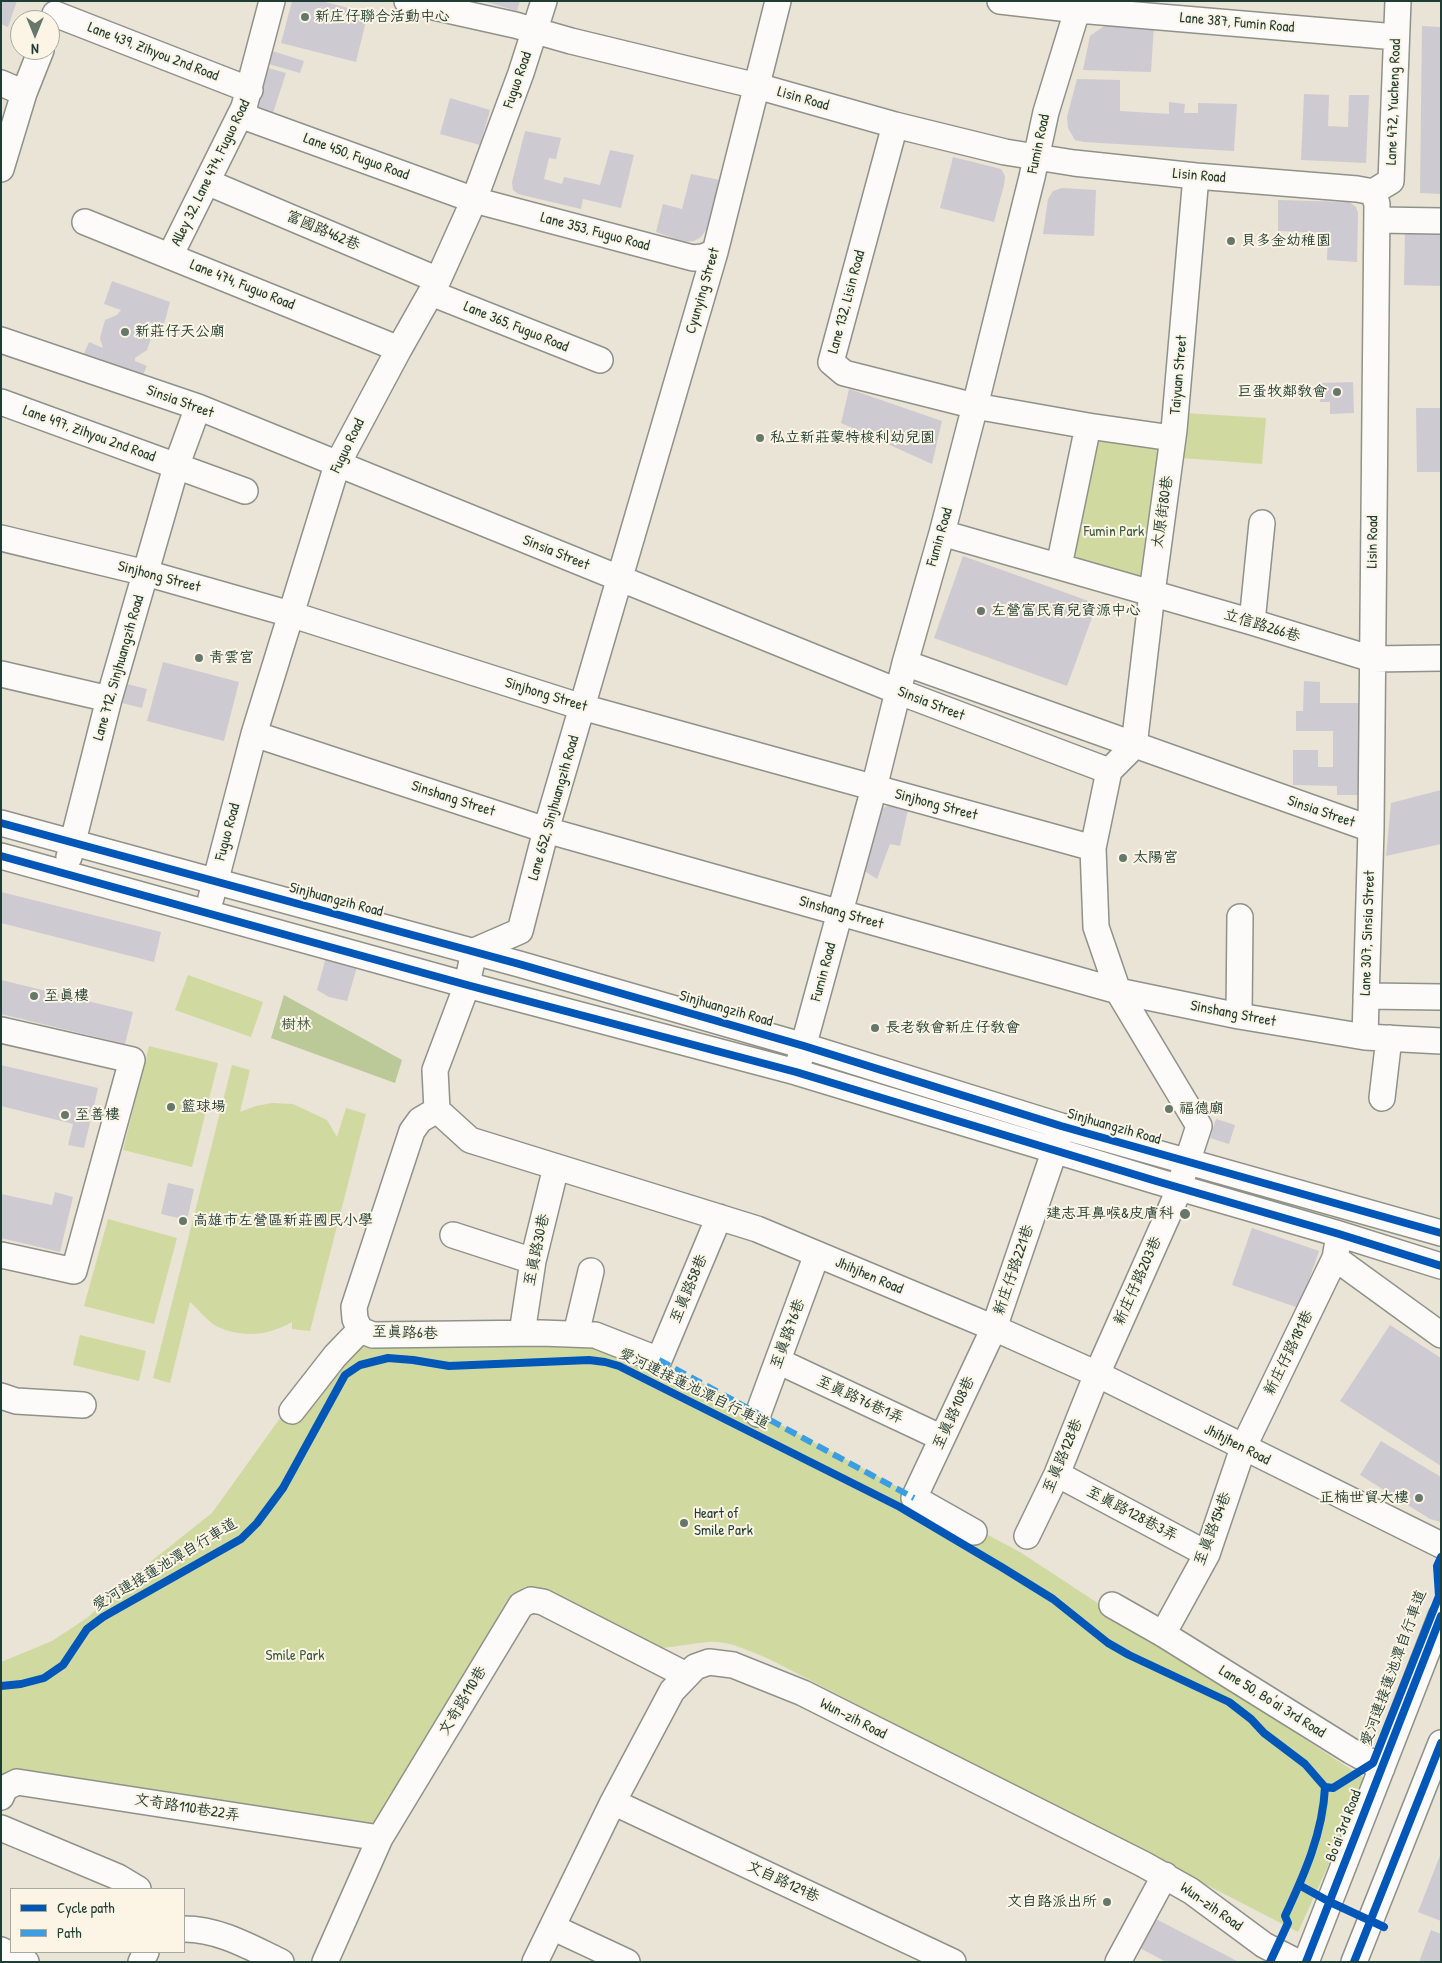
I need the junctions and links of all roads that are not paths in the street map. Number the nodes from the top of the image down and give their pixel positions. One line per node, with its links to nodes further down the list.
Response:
1 (272, 1): 15 (street, Alley 32, Lane 474, Fuguo Road)
2 (408, 1): 9 (street, Lisin Road)
3 (544, 1): 9 (street, Fuguo Road)
4 (778, 1): 13 (street, Cyunying Street)
5 (1000, 1): 7 (street, Lane 387, Fumin Road)
6 (1398, 1): 10 (street, Lane 472, Yucheng Road)
7 (1079, 6): 10 (street, Lane 387, Fumin Road); 17 (street, Fumin Road)
8 (60, 17): 15 (street, Lane 439, Zihyou 2nd Road)
9 (535, 30): 13 (street, Lisin Road); 22 (street, Fuguo Road)
10 (1396, 37): 21 (street, Lane 472, Yucheng Road)
11 (37, 60): 14 (street)
12 (1, 83): 14 (street)
13 (757, 86): 16 (street, Lisin Road); 26 (street, Cyunying Street)
14 (24, 93): 18 (street)
15 (247, 98): 20 (street, Alley 32, Lane 474, Fuguo Road); 22 (street, Lane 450, Fuguo Road)
16 (895, 125): 17 (street, Lisin Road); 33 (street, Lane 132, Lisin Road)
17 (1036, 157): 19 (street, Lisin Road); 33 (street, Fumin Road)
18 (1, 169)
19 (1196, 176): 21 (street, Lisin Road); 36 (street, Taiyuan Street)
20 (208, 182): 27 (street, Alley 32, Lane 474, Fuguo Road); 28 (street, 富國路462巷)
21 (1373, 192): 23 (street, Lisin Road)
22 (474, 200): 26 (street, Lane 353, Fuguo Road); 28 (street, Fuguo Road)
23 (1376, 220): 24 (street); 50 (street, Lisin Road)
24 (1441, 221)
25 (85, 222): 27 (street, Lane 474, Fuguo Road)
26 (715, 252): 45 (street, Cyunying Street)
27 (170, 256): 30 (street, Lane 474, Fuguo Road)
28 (435, 287): 30 (street, Fuguo Road); 31 (street, Lane 365, Fuguo Road)
29 (1, 340): 34 (street, Sinsia Street)
30 (399, 349): 37 (street, Fuguo Road)
31 (600, 360)
32 (1, 402): 38 (street, Lane 497, Zihyou 2nd Road)
33 (975, 406): 35 (street, Taiyuan Street); 41 (street, Fumin Road)
34 (198, 408): 37 (street, Sinsia Street); 38 (street, Lane 712, Sinjhuangzih Road)
35 (1088, 426): 36 (street, Taiyuan Street); 43 (street)
36 (1174, 430): 46 (street, 太原街80巷)
37 (337, 465): 45 (street, Sinsia Street); 47 (street, Fuguo Road)
38 (176, 467): 39 (street, Lane 497, Zihyou 2nd Road); 44 (street, Lane 712, Sinjhuangzih Road)
39 (244, 491)
40 (1262, 523): 48 (street)
41 (942, 532): 43 (street, 立信路266巷); 51 (street, Fumin Road)
42 (1, 538): 44 (street, Sinjhong Street)
43 (1059, 566): 46 (street, 立信路266巷)
44 (146, 573): 47 (street, Sinjhong Street); 54 (street, Lane 712, Sinjhuangzih Road)
45 (619, 579): 53 (street, Sinsia Street); 55 (street, Lane 652, Sinjhuangzih Road)
46 (1152, 593): 48 (street, 立信路266巷); 57 (street, 太原街80巷)
47 (290, 614): 55 (street, Sinjhong Street); 56 (street, Fuguo Road)
48 (1252, 622): 50 (street, 立信路266巷)
49 (1441, 658): 50 (street, 立信路266巷)
50 (1372, 659): 61 (street, Lisin Road)
51 (904, 662): 53 (street, Fumin Road); 57 (street, Sinsia Street)
52 (1, 674): 54 (street)
53 (897, 692): 58 (street, Sinsia Street); 59 (street, Fumin Road)
54 (109, 699): 63 (street, Lane 712, Sinjhuangzih Road)
55 (582, 707): 59 (street, Sinjhong Street); 62 (street, Lane 652, Sinjhuangzih Road)
56 (254, 734): 62 (street, Sinshang Street); 67 (street, Fuguo Road)
57 (1134, 746): 58 (street); 61 (street, Sinsia Street)
58 (1109, 771): 64 (street, 新庄仔路203巷)
59 (874, 788): 64 (street, Sinjhong Street); 69 (street, Fumin Road)
60 (1, 823): 63 (street, Sinjhuangzih Road)
61 (1371, 829): 74 (street, Lane 307, Sinsia Street)
62 (546, 830): 69 (street, Sinshang Street); 71 (street, Lane 652, Sinjhuangzih Road)
63 (73, 842): 66 (street, Lane 712, Sinjhuangzih Road); 67 (street, Sinjhuangzih Road)
64 (1093, 848): 73 (street, 新庄仔路203巷)
65 (1, 856): 66 (street)
66 (64, 873): 68 (street)
67 (214, 882): 68 (street, Fuguo Road); 71 (street, Sinjhuangzih Road)
68 (207, 913): 72 (street)
69 (840, 913): 73 (street, Sinshang Street); 80 (street, Fumin Road)
70 (1240, 917): 76 (street)
71 (474, 951): 72 (street); 80 (street, Sinjhuangzih Road)
72 (466, 985): 81 (street); 83 (street)
73 (1118, 991): 76 (street, Sinshang Street); 86 (street, 新庄仔路203巷)
74 (1366, 996): 75 (street); 78 (street, Lane 307, Sinsia Street)
75 (1441, 997)
76 (1239, 1016): 78 (street, Sinshang Street)
77 (1, 1030): 95 (street)
78 (1377, 1038): 79 (street, Sinshang Street); 82 (street, Lane 307, Sinsia Street)
79 (1441, 1040)
80 (804, 1046): 81 (street, Fumin Road); 84 (street, Sinjhuangzih Road)
81 (796, 1072): 85 (street)
82 (1382, 1098)
83 (437, 1110): 87 (street, Jhihjhen Road); 101 (street, 至真路6巷)
84 (1061, 1126): 85 (street, 新庄仔路221巷); 86 (street, Sinjhuangzih Road)
85 (1055, 1150): 88 (street); 100 (street, 新庄仔路221巷)
86 (1187, 1162): 88 (street, 新庄仔路203巷); 89 (street, Sinjhuangzih Road)
87 (556, 1167): 90 (street, Jhihjhen Road); 97 (street, 至真路30巷)
88 (1179, 1188): 92 (street); 107 (street, 新庄仔路203巷)
89 (1345, 1207): 91 (street, Sinjhuangzih Road); 92 (street)
90 (719, 1218): 94 (street, Jhihjhen Road); 105 (street, 至真路58巷)
91 (1441, 1233)
92 (1340, 1234): 96 (street); 98 (street)
93 (453, 1235): 97 (street)
94 (817, 1254): 100 (street, Jhihjhen Road); 106 (street, 至真路76巷)
95 (1, 1256)
96 (1335, 1258): 104 (street); 113 (street, 新庄仔路181巷)
97 (533, 1261): 102 (street, 至真路30巷)
98 (1441, 1266)
99 (590, 1271): 103 (street)
100 (994, 1328): 107 (street, Jhihjhen Road); 112 (street, 至真路108巷)
101 (360, 1330): 102 (street, 至真路6巷); 110 (street)
102 (522, 1333): 103 (street, 至真路6巷)
103 (576, 1334): 105 (street, 至真路6巷)
104 (1441, 1334)
105 (659, 1360)
106 (778, 1362): 111 (street, 至真路76巷); 112 (street, 至真路76巷1弄)
107 (1096, 1374): 113 (street, Jhihjhen Road); 114 (street, 至真路128巷)
108 (1, 1396): 109 (street)
109 (83, 1405)
110 (292, 1411)
111 (758, 1414)
112 (942, 1438): 115 (street, 至真路108巷)
113 (1243, 1448): 117 (street, Jhihjhen Road); 118 (street, 至真路154巷)
114 (1057, 1474): 116 (street, 至真路128巷); 118 (street, 至真路128巷3弄)
115 (974, 1532)
116 (1027, 1536)
117 (1441, 1545)
118 (1207, 1554): 121 (street, 至真路154巷)
119 (1112, 1605): 121 (street, Lane 50, Bo'ai 3rd Road)
120 (1441, 1616): 124 (street, Bo'ai 3rd Road)
121 (1163, 1634): 124 (street, Lane 50, Bo'ai 3rd Road)
122 (686, 1675): 126 (street, Wun-zih Road); 128 (street, 文奇路110巷); 129 (street, Wun-zih Road)
123 (1441, 1743): 143 (street)
124 (1382, 1768): 142 (street, Bo'ai 3rd Road)
125 (1, 1797): 128 (street, 文奇路110巷22弄)
126 (614, 1802): 131 (street, Wun-zih Road); 139 (street, 文自路129巷)
127 (1, 1828): 130 (street)
128 (380, 1838): 136 (street, 文奇路110巷)
129 (1165, 1875): 140 (street); 141 (street, Wun-zih Road)
130 (136, 1888)
131 (552, 1926): 137 (street, Wun-zih Road); 138 (street)
132 (185, 1929): 135 (street)
133 (1, 1950): 134 (street)
134 (26, 1962)
135 (280, 1962)
136 (325, 1962)
137 (535, 1962)
138 (627, 1962)
139 (954, 1962)
140 (1118, 1962)
141 (1297, 1962)
142 (1306, 1962)
143 (1354, 1962)

